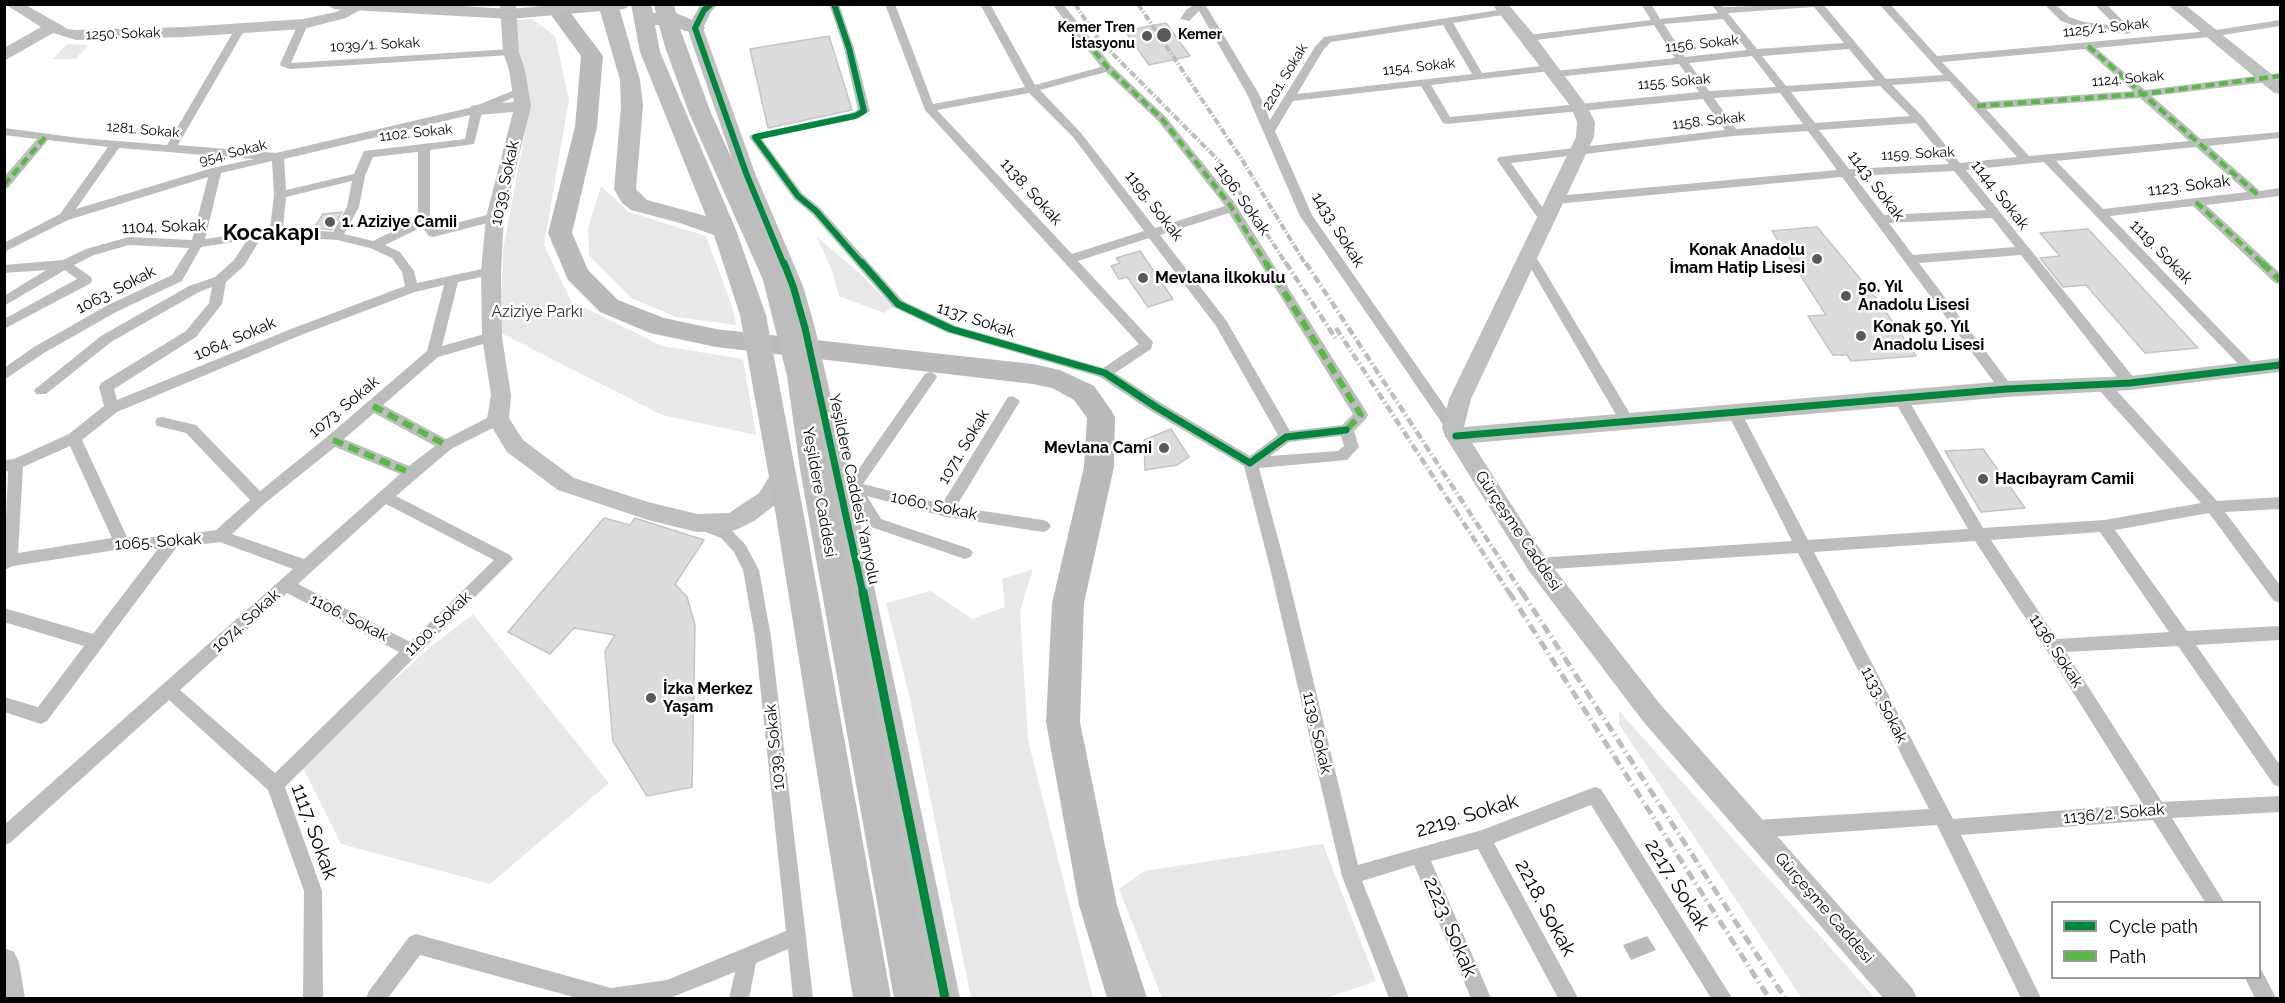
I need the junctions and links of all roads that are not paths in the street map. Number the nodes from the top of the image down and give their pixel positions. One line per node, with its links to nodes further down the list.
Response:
1 (12, 4): 27 (main road, 1250. Sokak)
2 (334, 4): 18 (main road)
3 (641, 4): 92 (highway, Yeşildere Caddesi)
4 (664, 4): 113 (highway, Yeşildere Caddesi)
5 (711, 4): 28 (main road)
6 (834, 4): 118 (street, 1137. Sokak)
7 (890, 4): 57 (street, 1138. Sokak)
8 (985, 4): 49 (street, 1195. Sokak)
9 (1057, 4): 42 (street, 1196. Sokak)
10 (1646, 4): 24 (street)
11 (1816, 4): 20 (street); 35 (street, 1144. Sokak)
12 (1884, 4): 40 (street)
13 (2049, 4): 30 (street)
14 (2100, 4): 30 (street)
15 (2174, 4): 31 (main road)
16 (613, 5): 21 (main road); 34 (highway)
17 (1201, 5): 22 (street); 62 (street, 1433. Sokak)
18 (357, 7): 21 (main road); 26 (main road, 1250. Sokak)
19 (1501, 7): 23 (street, 2201. Sokak); 32 (main road)
20 (1720, 10): 24 (street); 38 (street, 1143. Sokak)
21 (513, 11): 37 (main road, 1039. Sokak)
22 (1185, 20)
23 (1446, 20): 44 (street); 53 (street, 2201. Sokak)
24 (1657, 21): 32 (street); 41 (street)
25 (2280, 23): 31 (street, 1125/1. Sokak)
26 (303, 24): 29 (main road, 1250. Sokak); 37 (street, 1039/1. Sokak)
27 (53, 27): 29 (main road, 1250. Sokak); 39 (main road)
28 (695, 28): 34 (highway); 113 (main road)
29 (240, 29): 68 (street)
30 (2127, 30): 33 (street)
31 (2210, 34): 33 (street, 1125/1. Sokak); 48 (main road)
32 (1528, 38): 43 (main road)
33 (2138, 39): 36 (street, 1125/1. Sokak)
34 (619, 44): 92 (highway)
35 (1852, 46): 38 (street, 1156. Sokak); 47 (street, 1144. Sokak)
36 (2088, 46): 40 (street, 1125/1. Sokak); 51 (street)
37 (511, 52): 54 (main road, 1039. Sokak)
38 (1753, 53): 41 (street, 1156. Sokak); 50 (street, 1143. Sokak)
39 (4, 56)
40 (1935, 59): 45 (street)
41 (1682, 61): 43 (street, 1156. Sokak); 52 (street)
42 (1108, 68): 49 (street); 84 (street, 1196. Sokak)
43 (1553, 71): 44 (street, 1154. Sokak); 55 (main road)
44 (1479, 76): 46 (street, 1154. Sokak)
45 (1951, 78): 47 (street, 1155. Sokak); 56 (street)
46 (1423, 81): 53 (street, 1154. Sokak); 55 (street, 1155. Sokak)
47 (1882, 82): 50 (street, 1155. Sokak); 59 (street, 1144. Sokak)
48 (2276, 82): 51 (street, 1124. Sokak)
49 (1032, 89): 57 (street); 94 (street, 1195. Sokak)
50 (1783, 89): 52 (street, 1155. Sokak); 60 (street, 1143. Sokak)
51 (2142, 94): 56 (street, 1124. Sokak); 67 (street)
52 (1705, 95): 55 (street, 1155. Sokak); 63 (street)
53 (1291, 98): 62 (street, 2201. Sokak)
54 (522, 99): 58 (main road); 88 (main road, 1039. Sokak)
55 (1579, 106): 70 (main road)
56 (1977, 106): 73 (street)
57 (929, 108): 102 (street, 1138. Sokak)
58 (477, 110): 69 (street, 1102. Sokak); 71 (street, 954. Sokak)
59 (1919, 118): 60 (street, 1158. Sokak); 74 (street, 1144. Sokak)
60 (1811, 126): 63 (street, 1158. Sokak); 76 (street, 1143. Sokak)
61 (4, 131): 65 (street, 1281. Sokak)
62 (1269, 131): 134 (street, 1433. Sokak)
63 (1732, 133): 70 (street, 1158. Sokak)
64 (2280, 135): 67 (street, 1159. Sokak)
65 (46, 136): 66 (street, 1281. Sokak); 78 (street)
66 (116, 143): 68 (street, 1281. Sokak); 87 (street)
67 (2198, 143): 72 (street, 1159. Sokak); 81 (street)
68 (171, 148): 71 (street, 1281. Sokak)
69 (424, 148): 77 (street, 1102. Sokak); 90 (street)
70 (1579, 151): 82 (main road); 91 (street, 1158. Sokak)
71 (279, 157): 75 (street, 954. Sokak); 80 (street)
72 (2048, 159): 73 (street, 1159. Sokak); 85 (street, 1119. Sokak)
73 (2026, 160): 74 (street, 1159. Sokak)
74 (1957, 167): 76 (street, 1159. Sokak); 86 (street, 1144. Sokak)
75 (216, 171): 87 (street, 954. Sokak); 97 (street, 1063. Sokak)
76 (1846, 173): 82 (street, 1159. Sokak); 89 (street, 1143. Sokak)
77 (359, 176): 80 (street); 96 (street)
78 (4, 185)
79 (2280, 192): 81 (street, 1123. Sokak)
80 (280, 195): 93 (street)
81 (2258, 195): 83 (street, 1123. Sokak)
82 (1556, 200): 91 (main road)
83 (2196, 202): 85 (street, 1123. Sokak); 109 (street)
84 (1232, 208): 94 (street); 133 (street, 1196. Sokak)
85 (2101, 213): 117 (street, 1119. Sokak)
86 (1993, 214): 89 (street); 100 (street, 1144. Sokak)
87 (64, 217): 99 (street, 954. Sokak)
88 (495, 217): 90 (street); 106 (main road, 1039. Sokak)
89 (1880, 219): 103 (street, 1143. Sokak)
90 (423, 220): 98 (street)
91 (1546, 221): 101 (main road)
92 (724, 230): 142 (highway, Yeşildere Caddesi)
93 (276, 232): 95 (street, 1104. Sokak); 96 (street, 1104. Sokak)
94 (1154, 233): 102 (street); 135 (street, 1195. Sokak)
95 (257, 234): 97 (street, 1104. Sokak); 108 (street)
96 (337, 236): 98 (street, 1104. Sokak)
97 (197, 244): 104 (street, 1104. Sokak); 119 (street, 1063. Sokak)
98 (374, 245): 110 (street, 1104. Sokak)
99 (4, 248)
100 (2023, 251): 103 (street); 121 (street, 1144. Sokak)
101 (1529, 255): 131 (street); 134 (main road)
102 (1069, 259): 118 (street, 1138. Sokak)
103 (1910, 259): 123 (street, 1143. Sokak)
104 (65, 264): 105 (street, 1104. Sokak); 111 (street); 112 (street)
105 (4, 269)
106 (491, 271): 107 (street, 1064. Sokak); 114 (main road, 1039. Sokak)
107 (452, 279): 110 (street, 1064. Sokak); 115 (street)
108 (220, 280): 124 (street); 128 (street)
109 (2280, 280)
110 (412, 288): 128 (street, 1064. Sokak)
111 (4, 302)
112 (4, 325)
113 (796, 329): 158 (highway, Yeşildere Caddesi)
114 (492, 337): 115 (street); 130 (main road, 1039. Sokak)
115 (433, 353): 127 (street, 1073. Sokak)
116 (2280, 365): 117 (main road)
117 (2250, 368): 121 (main road)
118 (1106, 373): 139 (street, 1137. Sokak)
119 (4, 375)
120 (930, 377): 143 (street)
121 (2130, 383): 122 (main road)
122 (2103, 385): 123 (main road); 147 (street)
123 (2007, 389): 125 (main road)
124 (41, 390)
125 (1900, 398): 129 (main road); 153 (street, 1136. Sokak)
126 (1013, 401): 148 (street, 1071. Sokak)
127 (373, 406): 137 (street, 1073. Sokak); 138 (street)
128 (112, 408): 136 (street, 1064. Sokak)
129 (1734, 412): 131 (main road); 157 (street, 1133. Sokak)
130 (498, 419): 138 (street, 1074. Sokak); 152 (main road)
131 (1627, 421): 134 (main road)
132 (162, 422): 145 (street)
133 (1346, 430): 135 (street); 139 (street)
134 (1454, 432): 161 (main road, Gürçeşme Caddesi)
135 (1286, 437): 139 (street)
136 (74, 438): 140 (street, 1064. Sokak); 155 (street)
137 (333, 440): 141 (street); 145 (street, 1073. Sokak)
138 (446, 445): 141 (street, 1074. Sokak)
139 (1250, 463): 183 (street, 1139. Sokak)
140 (10, 465): 160 (street)
141 (411, 473): 144 (street, 1074. Sokak)
142 (782, 475): 152 (main road); 195 (highway, Yeşildere Caddesi)
143 (853, 487): 148 (street, 1060. Sokak); 149 (street, 1060. Sokak)
144 (385, 497): 162 (street, 1074. Sokak); 170 (street, 1100. Sokak)
145 (259, 500): 154 (street, 1073. Sokak)
146 (2280, 503): 147 (street)
147 (2213, 507): 151 (street); 164 (street)
148 (946, 511): 150 (street, 1060. Sokak)
149 (876, 523): 158 (street); 159 (street, 1060. Sokak)
150 (1043, 526)
151 (2104, 526): 153 (street); 167 (street)
152 (729, 528): 185 (street, 1039. Sokak)
153 (1978, 534): 157 (street); 169 (street, 1136. Sokak)
154 (220, 537): 156 (street, 1065. Sokak); 162 (street, 1065. Sokak)
155 (122, 543): 156 (street, 1065. Sokak); 160 (street, 1065. Sokak)
156 (171, 543): 168 (street)
157 (1803, 545): 161 (street); 178 (street, 1133. Sokak)
158 (841, 551): 196 (highway, Yeşildere Caddesi); 197 (main road, Yeşildere Caddesi Yanyolu)
159 (965, 553)
160 (6, 562)
161 (1537, 564): 179 (main road, Gürçeşme Caddesi)
162 (307, 567): 163 (street, 1074. Sokak)
163 (286, 585): 170 (street, 1106. Sokak); 171 (street, 1074. Sokak)
164 (2280, 596)
165 (4, 615): 168 (street)
166 (2280, 633): 167 (street)
167 (2184, 639): 169 (street); 173 (street)
168 (95, 642): 172 (street)
169 (2053, 646): 177 (street, 1136. Sokak)
170 (411, 651): 174 (street, 1100. Sokak)
171 (169, 690): 174 (street, 1117. Sokak); 180 (street, 1074. Sokak)
172 (4, 704)
173 (2280, 779)
174 (274, 784): 190 (street, 1117. Sokak)
175 (1595, 795): 181 (street, 2219. Sokak); 201 (street, 2217. Sokak)
176 (2280, 804): 177 (street, 1136/2. Sokak)
177 (2157, 811): 178 (street, 1136/2. Sokak); 184 (street, 1136. Sokak)
178 (1945, 822): 179 (street, 1136/2. Sokak); 203 (street, 1133. Sokak)
179 (1756, 829): 202 (main road, Gürçeşme Caddesi)
180 (4, 837)
181 (1482, 839): 182 (street, 2219. Sokak); 200 (street, 2218. Sokak)
182 (1419, 855): 183 (street, 2219. Sokak); 199 (street, 2223. Sokak)
183 (1351, 876): 198 (street, 1139. Sokak)
184 (2214, 901)
185 (795, 937): 186 (street); 194 (street, 1039. Sokak)
186 (747, 958): 192 (street); 193 (street)
187 (4, 962): 189 (main road)
188 (2256, 979): 204 (street)
189 (10, 999)
190 (313, 999)
191 (376, 999): 192 (street)
192 (611, 999)
193 (739, 999)
194 (803, 999)
195 (872, 999)
196 (913, 999)
197 (945, 999)
198 (1399, 999)
199 (1481, 999)
200 (1568, 999)
201 (1722, 999)
202 (1902, 999)
203 (2031, 999)
204 (2266, 999)

